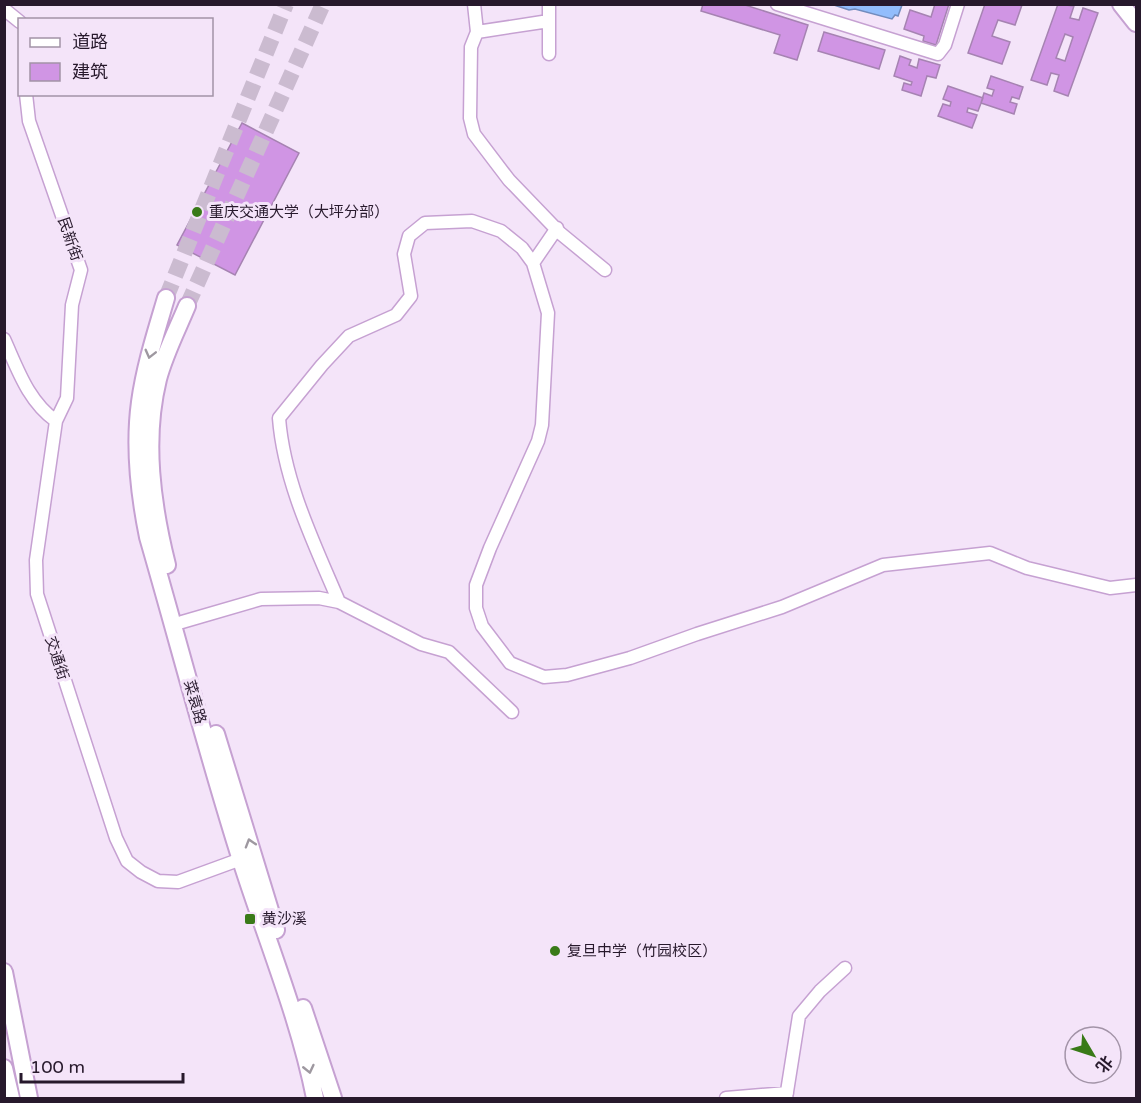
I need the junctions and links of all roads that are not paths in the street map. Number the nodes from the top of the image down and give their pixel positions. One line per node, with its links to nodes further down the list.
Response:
1 (474, 4): 10 (street)
2 (549, 4): 8 (street)
3 (777, 4): 4 (street)
4 (958, 4)
5 (1122, 6): 9 (main road)
6 (4, 9): 7 (street)
7 (18, 20)
8 (549, 21): 10 (street); 11 (street)
9 (1137, 23)
10 (477, 33): 13 (street)
11 (549, 54)
12 (26, 96): 19 (street, 民新街)
13 (557, 228): 14 (street); 15 (street)
14 (533, 263): 20 (street); 21 (street)
15 (605, 270)
16 (166, 298): 24 (main road, 菜袁路, one-way to 24)
17 (187, 306): 22 (main road, 菜袁路)
18 (4, 339): 19 (street)
19 (56, 421): 24 (street, 交通街)
20 (1137, 585)
21 (339, 602): 22 (street); 23 (street)
22 (182, 622): 32 (main road, 菜袁路, one-way to 22)
23 (512, 712)
24 (240, 859): 31 (main road, 菜袁路, one-way to 31)
25 (845, 968): 28 (street)
26 (4, 972): 30 (main road)
27 (4, 1068): 29 (main road)
28 (786, 1096): 33 (street)
29 (11, 1098)
30 (29, 1098)
31 (315, 1098)
32 (333, 1098)
33 (726, 1098)

